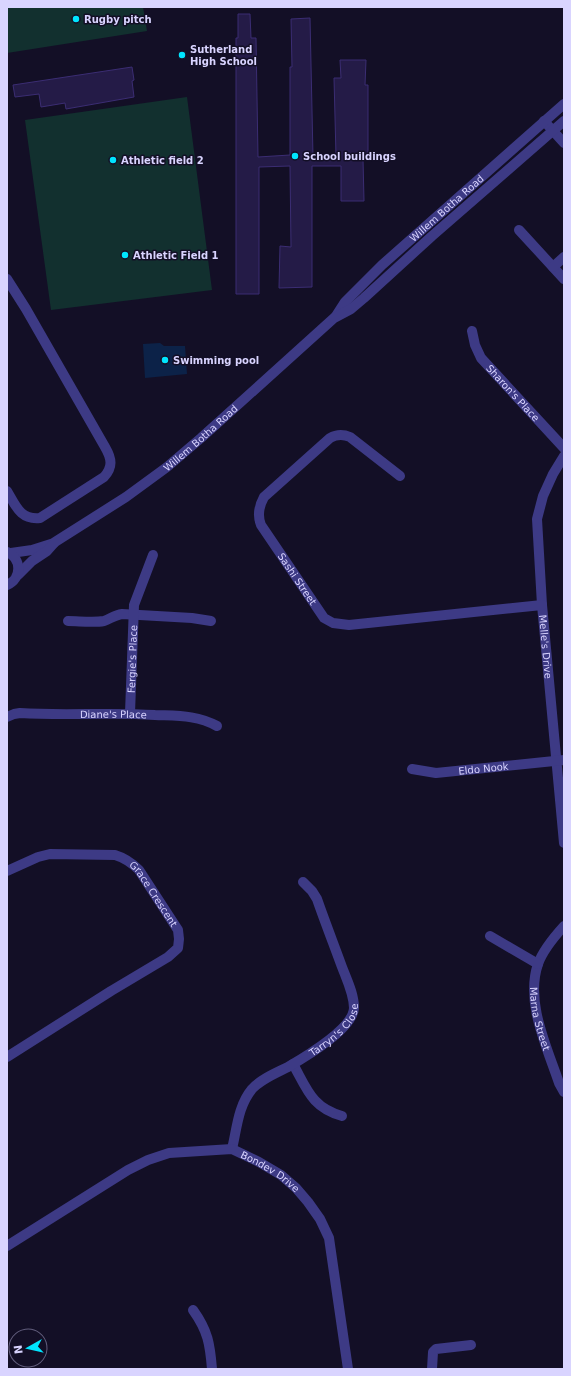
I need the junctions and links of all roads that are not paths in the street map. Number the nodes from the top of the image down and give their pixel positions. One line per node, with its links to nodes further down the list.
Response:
1 (564, 104): 2 (street, Willem Botha Road)
2 (544, 121): 4 (street); 11 (street, Willem Botha Road)
3 (564, 122): 4 (street, Willem Botha Road)
4 (553, 131): 5 (street); 11 (street, Willem Botha Road)
5 (564, 144)
6 (519, 230): 8 (street)
7 (564, 257): 8 (street)
8 (554, 267): 10 (street)
9 (7, 279): 16 (street)
10 (564, 279)
11 (334, 318): 17 (street, Willem Botha Road)
12 (472, 331): 13 (street, Sharon's Place)
13 (564, 448)
14 (564, 456): 22 (street, Melle's Drive)
15 (400, 476): 22 (street, Sashi Street)
16 (7, 491)
17 (55, 542): 18 (street, Willem Botha Road); 20 (street, Willem Botha Road)
18 (9, 553): 20 (street)
19 (153, 556): 23 (street, Fergie's Place)
20 (18, 575): 21 (street, Willem Botha Road)
21 (7, 585)
22 (542, 605): 29 (street, Melle's Drive)
23 (134, 610): 24 (street); 25 (street); 26 (street, Fergie's Place)
24 (68, 621)
25 (211, 621)
26 (130, 713): 27 (street, Diane's Place); 28 (street, Diane's Place)
27 (7, 717)
28 (217, 726)
29 (560, 761): 30 (street, Eldo Nook); 31 (street, Melle's Drive)
30 (412, 769)
31 (564, 843)
32 (7, 871): 37 (street, Grace Crescent)
33 (303, 882): 38 (street, Tarryn's Close)
34 (564, 926): 36 (street, Marna Street)
35 (490, 936): 36 (street)
36 (538, 964): 39 (street, Marna Street)
37 (7, 1057)
38 (293, 1064): 40 (street); 41 (street, Tarryn's Close)
39 (564, 1092)
40 (342, 1116)
41 (232, 1149): 42 (street, Bondev Drive); 46 (street, Bondev Drive)
42 (7, 1246)
43 (192, 1310): 45 (street)
44 (471, 1345): 47 (street)
45 (212, 1369)
46 (348, 1369)
47 (432, 1369)

